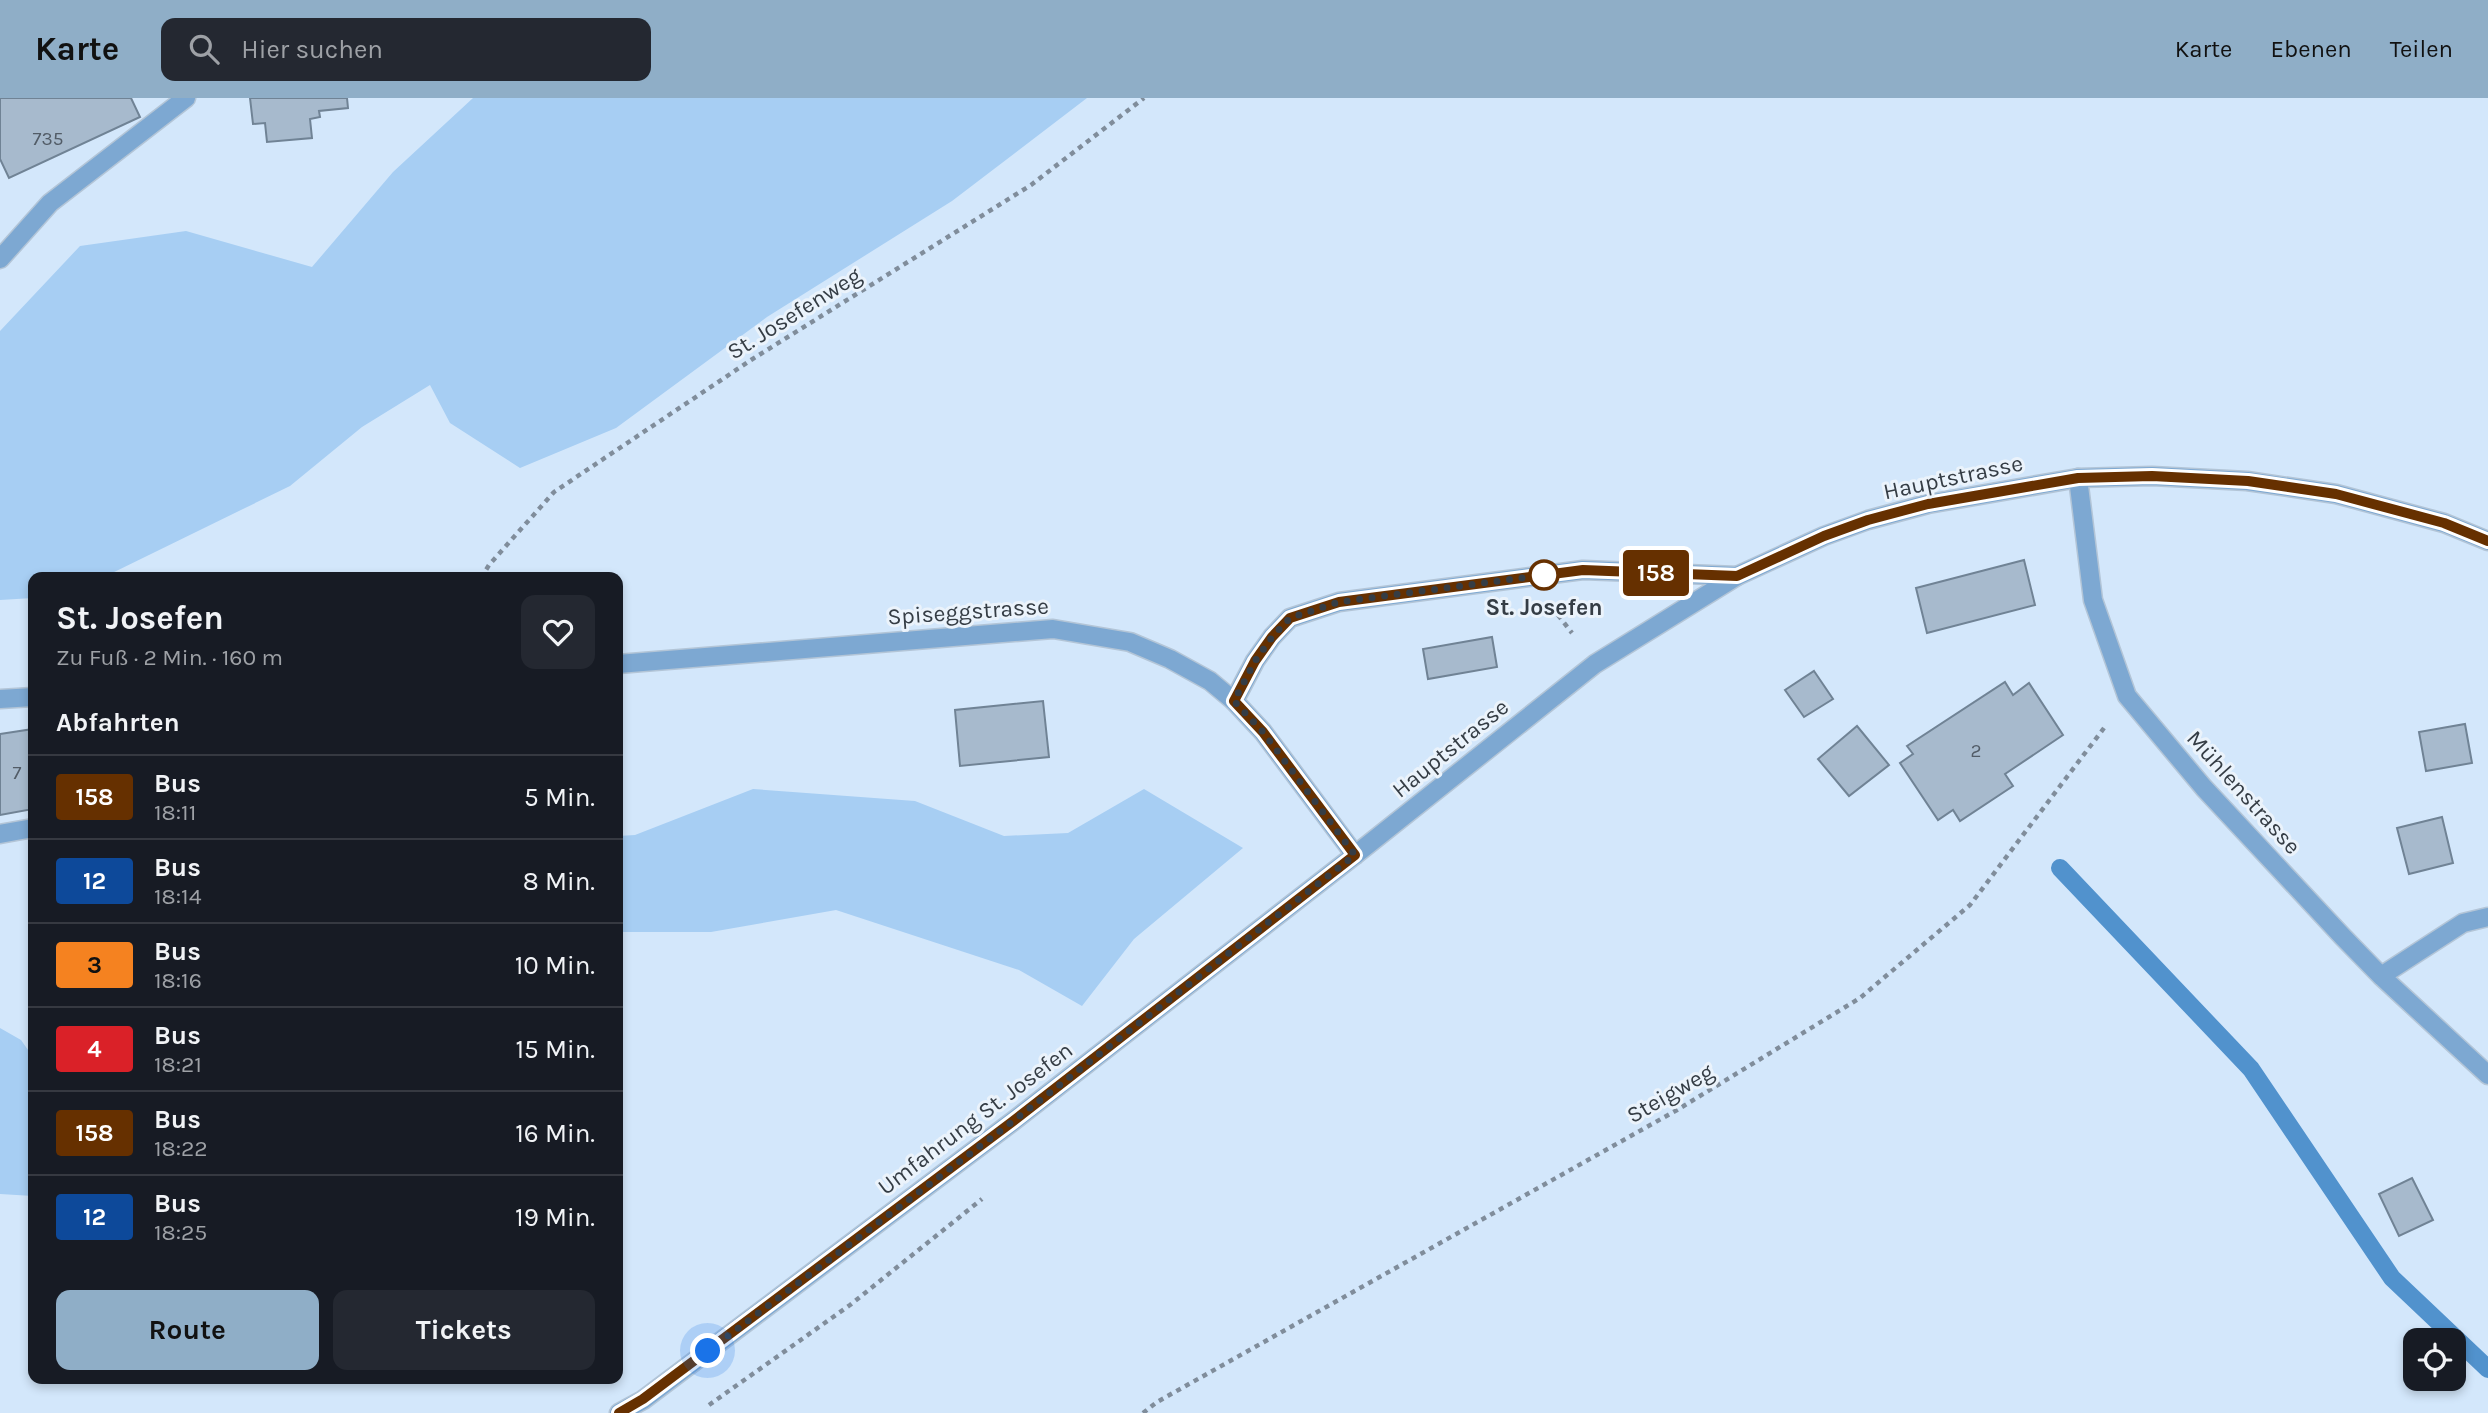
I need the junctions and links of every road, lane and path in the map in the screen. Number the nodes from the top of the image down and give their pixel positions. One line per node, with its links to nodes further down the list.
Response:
1 (186, 98): 3 (street)
2 (1144, 98): 6 (path, St. Josefenweg)
3 (0, 259)
4 (2078, 478): 5 (street, Hauptstrasse); 7 (street, Hauptstrasse); 11 (street, Mühlenstrasse)
5 (2488, 541)
6 (485, 572)
7 (1737, 576): 14 (street); 17 (street, Hauptstrasse)
8 (1558, 615): 9 (path)
9 (1579, 642)
10 (623, 664): 14 (street, Spiseggstrasse)
11 (2127, 696): 19 (street, Mühlenstrasse); 24 (path, Steigweg)
12 (28, 697): 13 (street)
13 (0, 699)
14 (1234, 701): 17 (street, Spiseggstrasse)
15 (28, 829): 16 (street)
16 (0, 834)
17 (1355, 855): 23 (street, Umfahrung St. Josefen)
18 (2488, 917): 19 (street)
19 (2381, 976): 20 (street, Mühlenstrasse)
20 (2488, 1075)
21 (850, 1305): 22 (path)
22 (707, 1406)
23 (619, 1413)
24 (1143, 1413)

